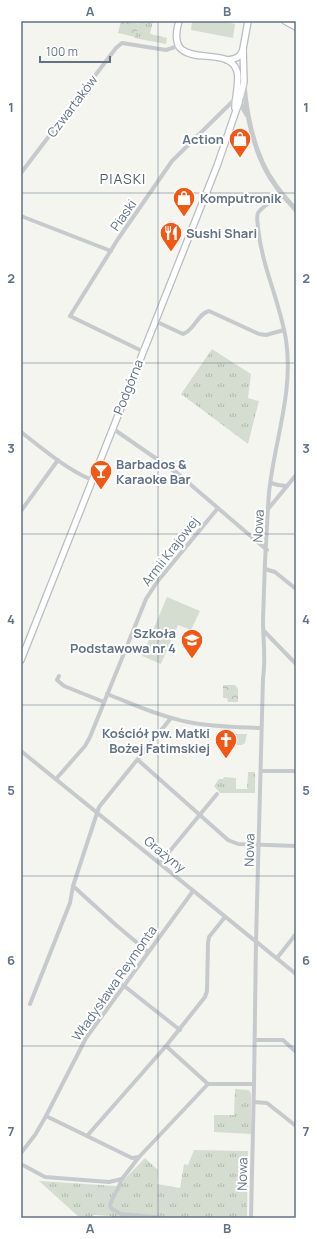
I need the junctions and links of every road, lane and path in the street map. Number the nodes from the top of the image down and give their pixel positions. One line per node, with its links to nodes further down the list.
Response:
1 (179, 21): 5 (main road)
2 (250, 21): 6 (main road)
3 (285, 21): 4 (main road)
4 (296, 27)
5 (178, 46): 7 (main road); 11 (street, Czwartaków)
6 (243, 49): 7 (main road); 8 (main road)
7 (227, 60): 9 (main road)
8 (244, 82): 9 (main road); 10 (street)
9 (237, 98): 10 (street); 15 (street, Piaski); 16 (main road, Podgórna)
10 (249, 119): 12 (street)
11 (21, 172)
12 (282, 194): 13 (street); 17 (street, Nowa)
13 (296, 210)
14 (21, 216): 15 (street)
15 (110, 251): 18 (street, Piaski)
16 (155, 321): 17 (street); 18 (main road, Podgórna)
17 (284, 330): 24 (street, Nowa)
18 (142, 351): 19 (main road, Podgórna)
19 (112, 428): 23 (main road, Podgórna); 26 (street)
20 (21, 432): 21 (street)
21 (58, 460): 23 (street); 28 (street)
22 (296, 475): 25 (street)
23 (92, 480): 33 (main road, Podgórna)
24 (271, 483): 25 (street); 27 (street, Nowa)
25 (287, 486): 27 (street)
26 (218, 508): 29 (street); 36 (street, Armii Krajowej)
27 (269, 509): 29 (street, Nowa)
28 (21, 510)
29 (266, 550): 30 (street, Nowa)
30 (265, 569): 31 (street); 32 (street, Nowa)
31 (296, 589)
32 (264, 631): 34 (street); 39 (street, Nowa)
33 (21, 660)
34 (296, 664)
35 (59, 676): 37 (street)
36 (107, 694): 37 (street, Armii Krajowej); 38 (street)
37 (104, 702): 44 (street, Armii Krajowej)
38 (171, 718): 39 (street); 41 (street)
39 (261, 728): 42 (street, Nowa)
40 (21, 751): 44 (street, Grażyny)
41 (138, 760): 46 (street); 47 (street)
42 (260, 771): 43 (street); 48 (street, Nowa)
43 (296, 771)
44 (56, 779): 46 (street, Grażyny)
45 (217, 794): 47 (street)
46 (97, 812): 50 (street, Grażyny); 51 (street)
47 (199, 816): 48 (street); 50 (street)
48 (259, 844): 49 (street); 55 (street, Nowa)
49 (296, 846)
50 (160, 863): 52 (street, Grażyny)
51 (73, 886): 56 (street); 60 (street)
52 (193, 890): 53 (street, Grażyny); 56 (street, Władysława Reymonta)
53 (225, 917): 55 (street, Grażyny); 61 (street)
54 (296, 934): 57 (street)
55 (256, 941): 57 (street, Grażyny); 62 (street, Nowa)
56 (148, 952): 59 (street, Władysława Reymonta)
57 (276, 958): 58 (street, Grażyny)
58 (296, 974)
59 (123, 986): 61 (street); 68 (street, Władysława Reymonta)
60 (30, 1004)
61 (180, 1030): 63 (street)
62 (255, 1040): 64 (street); 66 (street, Nowa)
63 (166, 1046): 65 (street); 70 (street)
64 (296, 1052)
65 (208, 1084): 66 (street); 72 (street)
66 (254, 1084): 67 (street, Nowa)
67 (254, 1102): 69 (street); 76 (street, Nowa)
68 (46, 1116): 70 (street); 71 (street, Władysława Reymonta)
69 (296, 1126)
70 (86, 1136): 72 (street)
71 (21, 1153)
72 (139, 1157): 74 (street)
73 (21, 1164): 74 (street)
74 (121, 1179): 75 (street)
75 (165, 1218)
76 (251, 1218)

